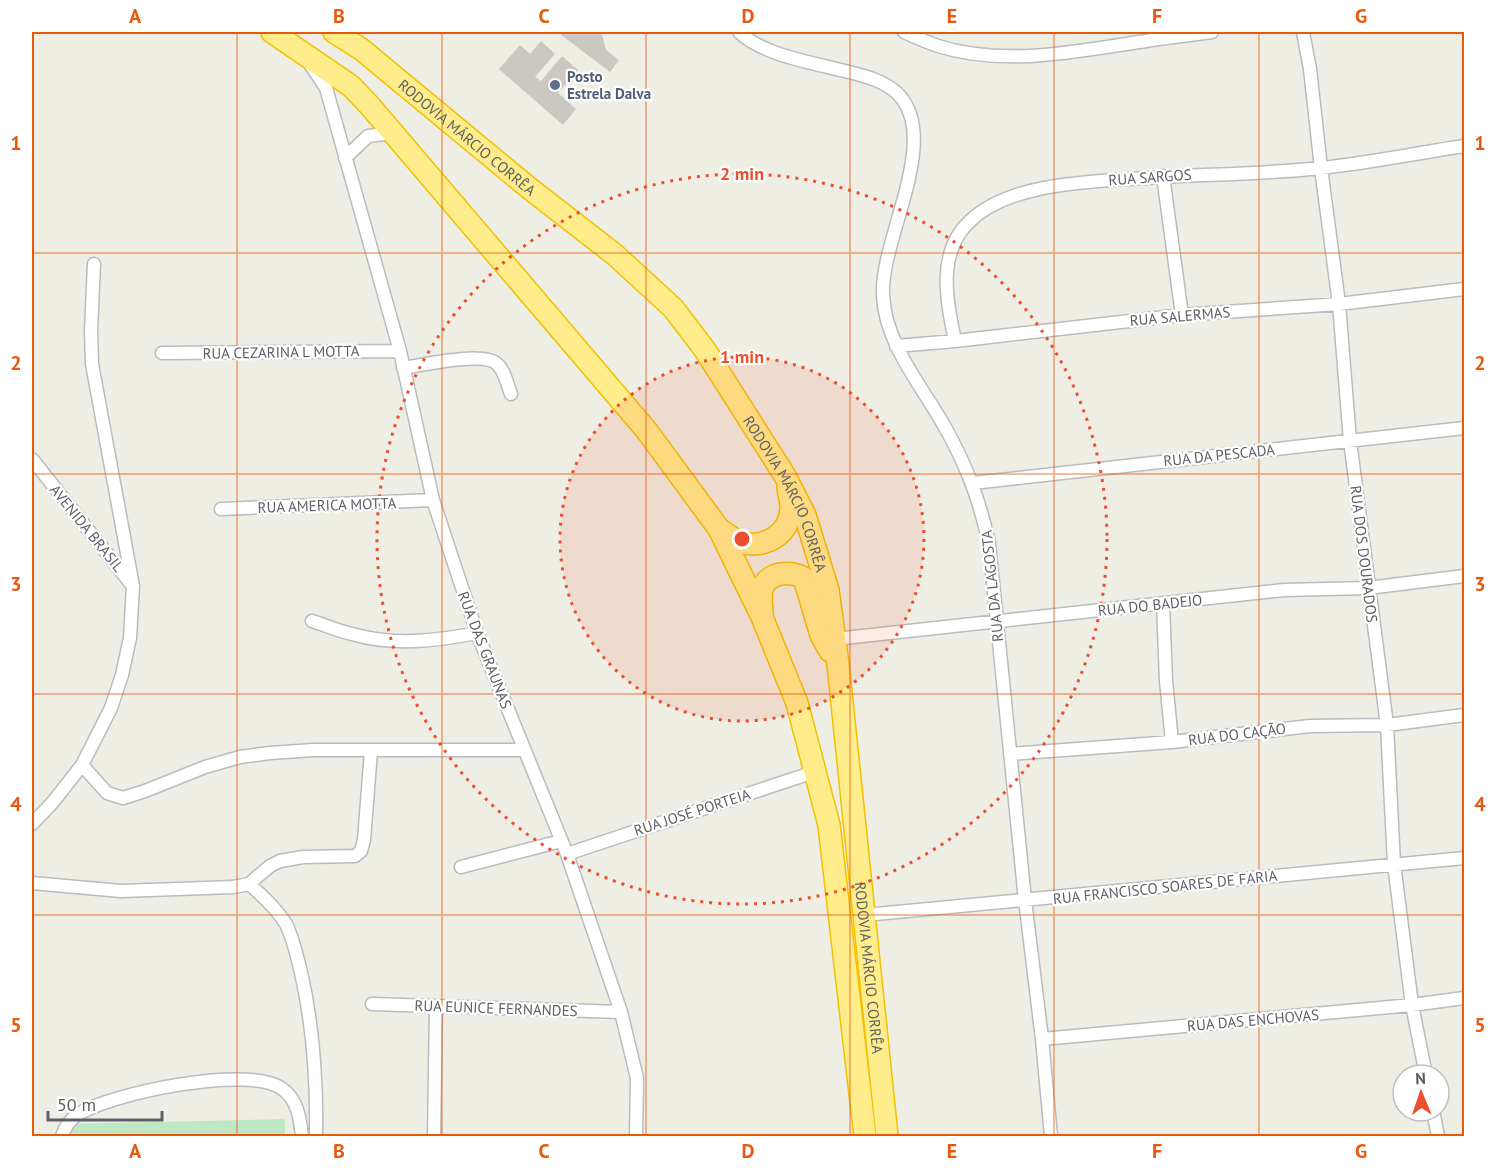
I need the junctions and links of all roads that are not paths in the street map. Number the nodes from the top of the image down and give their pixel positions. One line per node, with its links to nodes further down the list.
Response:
1 (272, 32): 8 (highway, RODOVIA MÁRCIO CORRÊA)
2 (334, 32): 27 (highway, RODOVIA MÁRCIO CORRÊA)
3 (739, 32): 19 (street, RUA DA LAGOSTA)
4 (904, 32): 7 (street)
5 (1212, 32): 7 (street)
6 (1303, 32): 12 (street, RUA DOS DOURADOS)
7 (1163, 35)
8 (301, 50): 9 (highway, RODOVIA MÁRCIO CORRÊA); 11 (street, RUA DAS GRAUNAS)
9 (393, 133): 11 (street); 31 (highway, RODOVIA MÁRCIO CORRÊA)
10 (1464, 146): 12 (street, RUA SARGOS)
11 (345, 158): 20 (street, RUA DAS GRAUNAS)
12 (1321, 168): 13 (street, RUA SARGOS); 16 (street, RUA DOS DOURADOS)
13 (1163, 176): 17 (street); 18 (street, RUA SARGOS)
14 (94, 264): 33 (street)
15 (1464, 289): 16 (street, RUA SALERMAS)
16 (1339, 304): 17 (street, RUA SALERMAS); 25 (street, RUA DOS DOURADOS)
17 (1182, 315): 18 (street, RUA SALERMAS)
18 (955, 341): 19 (street, RUA SALERMAS)
19 (896, 346): 28 (street, RUA DA LAGOSTA)
20 (400, 351): 21 (street, RUA CEZARINA L MOTTA); 22 (street, RUA DAS GRAUNAS)
21 (162, 353)
22 (403, 368): 23 (street); 29 (street, RUA DAS GRAUNAS)
23 (511, 394)
24 (1464, 428): 25 (street, RUA DA PESCADA)
25 (1350, 441): 28 (street, RUA DA PESCADA); 34 (street, RUA DOS DOURADOS)
26 (32, 459): 33 (street, AVENIDA BRASIL)
27 (785, 476): 31 (highway); 40 (highway, RODOVIA MÁRCIO CORRÊA)
28 (973, 483): 38 (street, RUA DA LAGOSTA)
29 (433, 500): 30 (street, RUA AMERICA MOTTA); 39 (street, RUA DAS GRAUNAS)
30 (221, 509)
31 (719, 529): 36 (highway, RODOVIA MÁRCIO CORRÊA)
32 (1464, 576): 34 (street, RUA DO BADEJO)
33 (133, 586): 48 (street, AVENIDA BRASIL)
34 (1368, 588): 35 (street, RUA DO BADEJO); 43 (street, RUA DOS DOURADOS)
35 (1163, 603): 38 (street, RUA DO BADEJO); 44 (street)
36 (762, 617): 41 (highway); 49 (highway, RODOVIA MÁRCIO CORRÊA)
37 (312, 621): 39 (street)
38 (996, 621): 40 (street, RUA DO BADEJO); 47 (street, RUA DA LAGOSTA)
39 (477, 633): 45 (street, RUA DAS GRAUNAS)
40 (835, 639): 41 (highway, RODOVIA MÁRCIO CORRÊA)
41 (838, 664): 59 (highway, RODOVIA MÁRCIO CORRÊA)
42 (1464, 715): 43 (street, RUA DO CAÇÃO)
43 (1387, 725): 44 (street, RUA DO CAÇÃO); 54 (street, RUA DOS DOURADOS)
44 (1172, 742): 47 (street, RUA DO CAÇÃO)
45 (524, 750): 46 (street); 51 (street, RUA DAS GRAUNAS)
46 (371, 752): 48 (street); 57 (street)
47 (1010, 754): 58 (street, RUA DA LAGOSTA)
48 (82, 765): 50 (street, AVENIDA BRASIL)
49 (817, 771): 52 (street, RUA JOSÉ PORTEIA); 72 (highway, RODOVIA MÁRCIO CORRÊA)
50 (32, 824)
51 (561, 841): 52 (street, RUA DAS GRAUNAS); 55 (street)
52 (567, 854): 64 (street, RUA DAS GRAUNAS)
53 (1464, 858): 54 (street, RUA FRANCISCO SOARES DE FARIA)
54 (1394, 864): 58 (street, RUA FRANCISCO SOARES DE FARIA); 62 (street, RUA DOS DOURADOS)
55 (461, 867)
56 (32, 883): 57 (street)
57 (249, 884): 69 (street)
58 (1025, 900): 59 (street, RUA FRANCISCO SOARES DE FARIA); 65 (street, RUA DA LAGOSTA)
59 (865, 915): 73 (highway, RODOVIA MÁRCIO CORRÊA)
60 (1464, 998): 62 (street, RUA DAS ENCHOVAS)
61 (372, 1004): 63 (street, RUA EUNICE FERNANDES)
62 (1412, 1005): 65 (street, RUA DAS ENCHOVAS); 66 (street, RUA DOS DOURADOS)
63 (436, 1007): 64 (street, RUA EUNICE FERNANDES); 70 (street)
64 (621, 1012): 71 (street, RUA DAS GRAUNAS)
65 (1042, 1039): 74 (street, RUA DA LAGOSTA)
66 (1424, 1063)
67 (62, 1137): 68 (street)
68 (302, 1137)
69 (316, 1137)
70 (434, 1137)
71 (636, 1137)
72 (865, 1137)
73 (887, 1137)
74 (1051, 1137)

